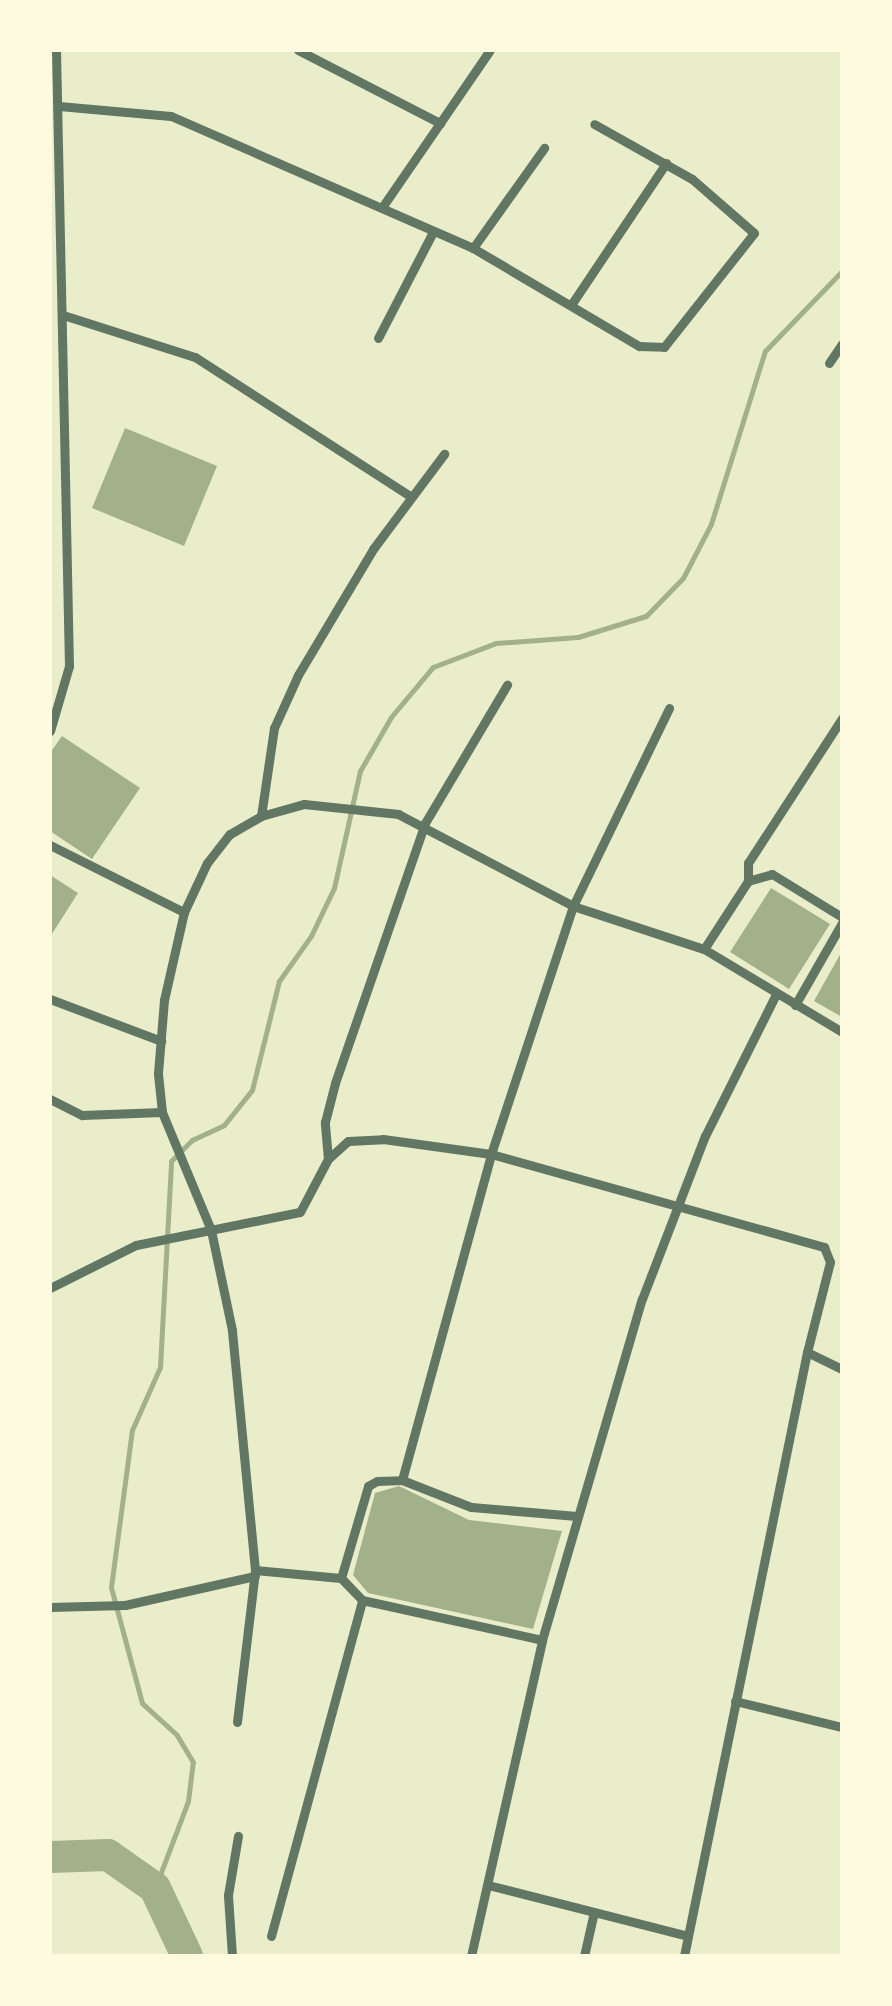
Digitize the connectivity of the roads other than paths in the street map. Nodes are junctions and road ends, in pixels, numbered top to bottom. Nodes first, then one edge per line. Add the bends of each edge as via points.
1 (56, 50) edge
2 (298, 50) edge
3 (490, 50) edge
4 (58, 106) junction
5 (440, 124) junction
6 (594, 124) dead end
7 (544, 148) dead end
8 (666, 163) junction
9 (383, 206) junction
10 (433, 232) junction
11 (474, 248) junction
12 (62, 281) junction
13 (50, 282) edge
14 (571, 305) junction
15 (62, 315) junction
16 (378, 338) dead end
17 (842, 344) edge
18 (828, 363) dead end
19 (444, 454) dead end
20 (412, 497) junction
21 (508, 684) dead end
22 (669, 708) dead end
23 (842, 718) edge
24 (50, 731) edge
25 (260, 816) junction
26 (425, 824) junction
27 (50, 844) edge
28 (748, 880) junction
29 (573, 906) junction
30 (184, 912) junction
31 (842, 920) edge
32 (704, 949) junction
33 (776, 994) junction
34 (50, 999) edge
35 (795, 1005) junction
36 (842, 1032) edge
37 (161, 1041) junction
38 (50, 1099) edge
39 (162, 1112) junction
40 (491, 1154) junction
41 (328, 1159) junction
42 (676, 1204) junction
43 (211, 1230) junction
44 (50, 1288) edge
45 (808, 1352) junction
46 (842, 1369) edge
47 (402, 1480) junction
48 (577, 1516) junction
49 (255, 1573) junction
50 (341, 1578) junction
51 (362, 1600) junction
52 (50, 1607) edge
53 (542, 1640) junction
54 (735, 1702) junction
55 (237, 1722) dead end
56 (842, 1727) edge
57 (238, 1836) dead end
58 (488, 1884) junction
59 (594, 1912) junction
60 (271, 1936) dead end
61 (688, 1936) junction
62 (232, 1956) edge
63 (471, 1956) edge
64 (584, 1956) edge
65 (684, 1956) edge

1 - 4 street
2 - 5 street
3 - 5 street
4 - 9 street via 171,116
4 - 12 street
5 - 9 street
6 - 8 street
7 - 11 street
8 - 14 street
8 - 14 street via 744,219 753,239 664,347 639,346
9 - 10 street
10 - 11 street
10 - 16 street
11 - 14 street
12 - 13 street
12 - 15 street
15 - 20 street via 195,357
15 - 24 street via 69,666
17 - 18 street
19 - 20 street
20 - 25 street via 298,674 274,728
21 - 26 street
22 - 29 street
23 - 28 street via 748,863
25 - 26 street via 304,804 358,805
25 - 30 street via 230,834 207,863
26 - 29 street
26 - 41 street via 335,1083 325,1122
27 - 30 street
28 - 31 street via 772,874
28 - 32 street
29 - 32 street
29 - 40 street
30 - 37 street
31 - 35 street
32 - 33 street
33 - 35 street
33 - 42 street
34 - 37 street
35 - 36 street
37 - 39 street
38 - 39 street via 82,1114
39 - 43 street
40 - 41 street via 383,1139 348,1142
40 - 42 street
40 - 47 street
41 - 43 street via 300,1212
42 - 45 street via 824,1247 830,1262
42 - 48 street
43 - 44 street via 136,1245
43 - 49 street via 232,1330
45 - 46 street
45 - 54 street
47 - 48 street via 471,1507
47 - 50 street via 368,1486
48 - 53 street
49 - 50 street
49 - 52 street via 103,1608
49 - 55 street
50 - 51 street
51 - 53 street
51 - 60 street
53 - 58 street
54 - 56 street
54 - 61 street
57 - 62 street via 228,1895
58 - 59 street
58 - 63 street
59 - 61 street
59 - 64 street
61 - 65 street

